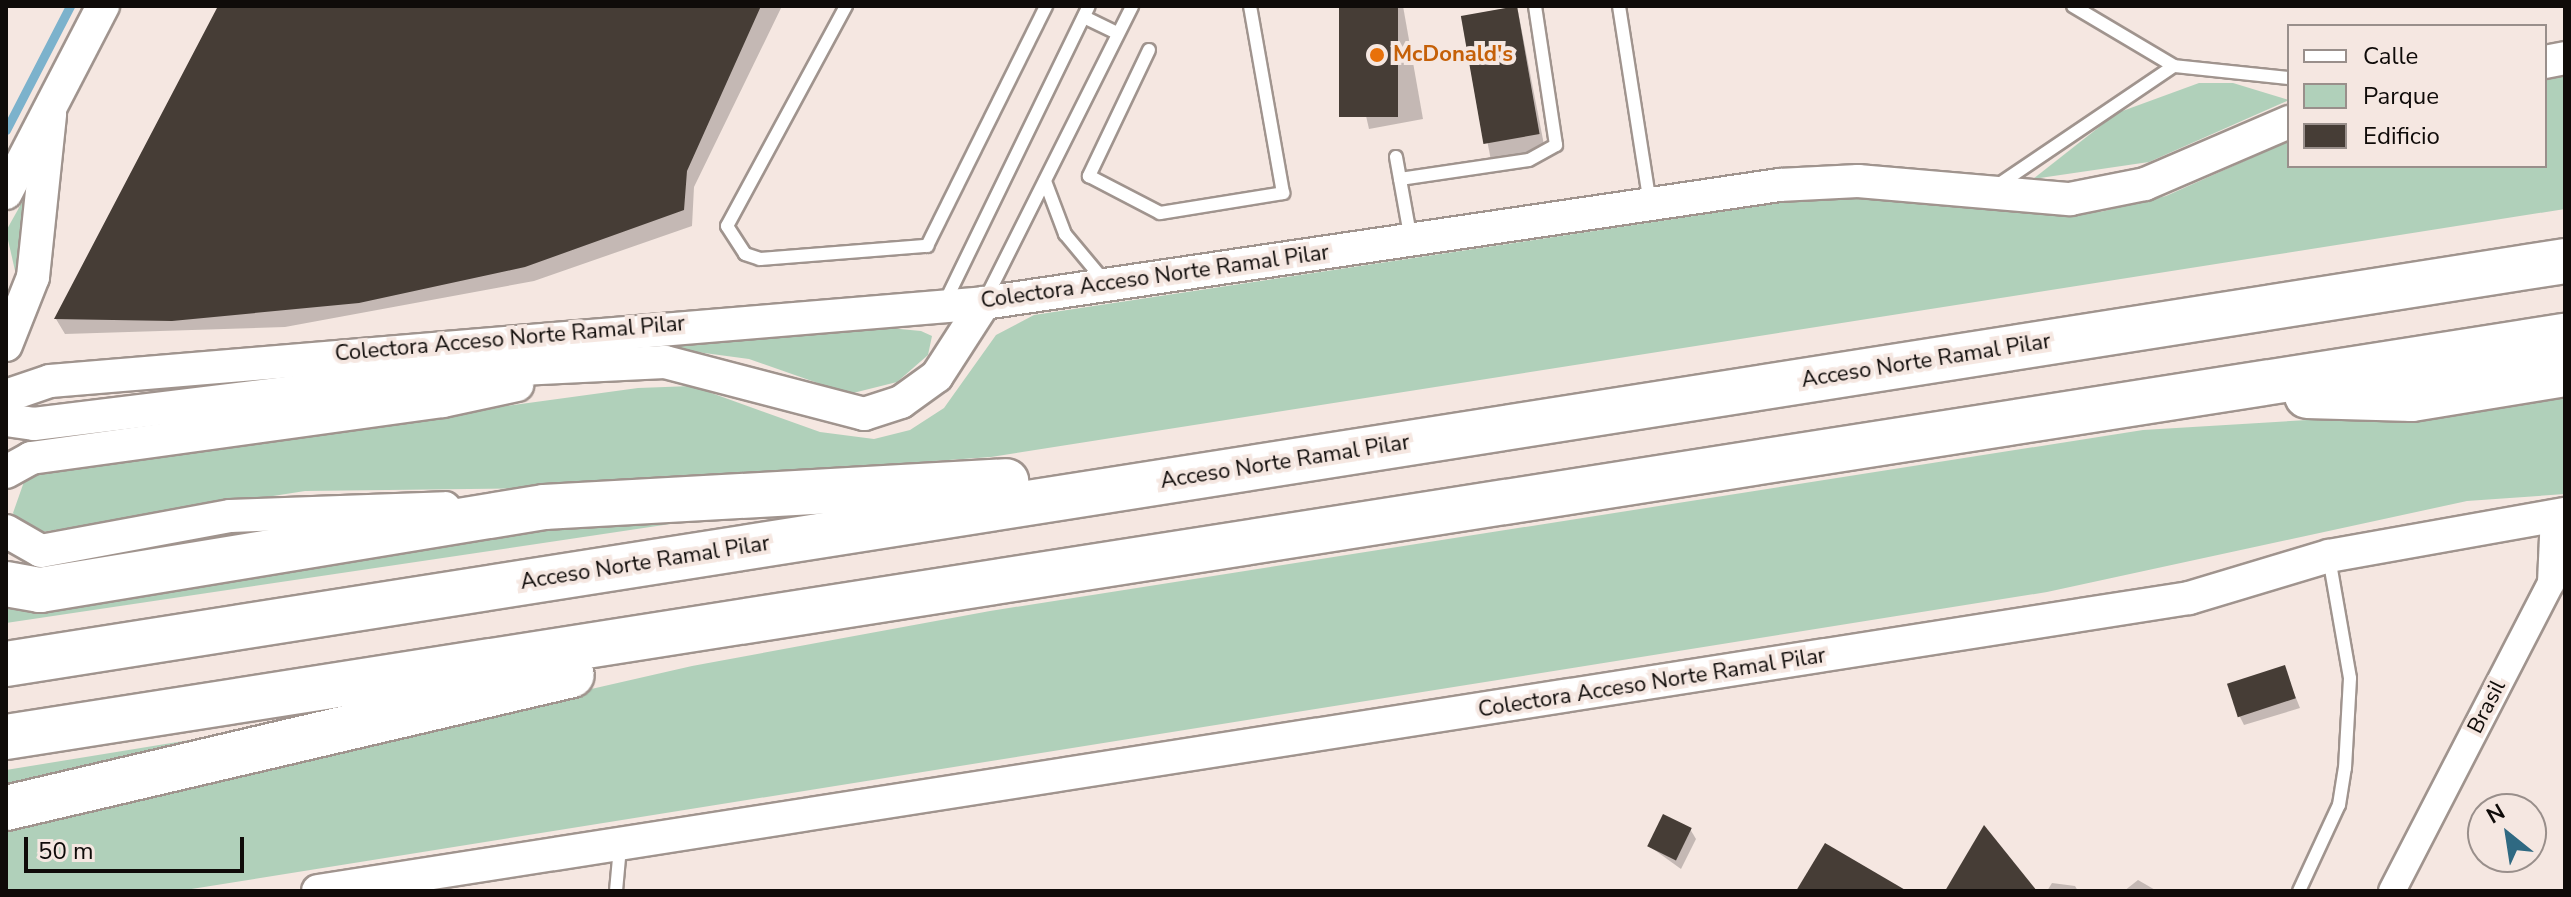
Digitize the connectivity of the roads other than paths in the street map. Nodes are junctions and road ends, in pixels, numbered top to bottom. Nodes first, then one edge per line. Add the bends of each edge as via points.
1 (103, 6) edge
2 (846, 6) edge
3 (1046, 6) edge
4 (1132, 6) edge
5 (1250, 6) edge
6 (1535, 6) edge
7 (1619, 6) edge
8 (2073, 6) edge
9 (1086, 11) edge
10 (1117, 33) junction
11 (1149, 50) dead end
12 (2174, 66) junction
13 (2287, 78) edge
14 (50, 114) junction
15 (2287, 123) edge
16 (1396, 157) dead end
17 (1400, 179) junction
18 (1045, 181) junction
19 (6, 193) edge
20 (1986, 193) junction
21 (1650, 204) junction
22 (1411, 240) junction
23 (2565, 261) edge
24 (6, 284) edge
25 (1107, 285) junction
26 (984, 303) junction
27 (942, 306) junction
28 (12, 336) edge
29 (2565, 336) edge
30 (601, 365) junction
31 (2565, 374) edge
32 (2205, 392) junction
33 (6, 396) edge
34 (6, 420) edge
35 (1252, 467) junction
36 (6, 472) edge
37 (544, 507) junction
38 (2560, 515) edge
39 (6, 531) edge
40 (2329, 556) junction
41 (6, 584) edge
42 (802, 612) junction
43 (6, 664) edge
44 (6, 737) edge
45 (6, 808) edge
46 (621, 844) junction
47 (318, 891) edge
48 (616, 891) edge
49 (2299, 891) edge
50 (2392, 891) edge

1 - 14 street
2 - 3 lane via 727,226 732,242 760,259 927,246
4 - 10 lane
5 - 11 lane via 1283,193 1160,213 1089,176
6 - 17 lane via 1556,145 1529,160
7 - 21 lane
8 - 12 lane
9 - 10 lane
9 - 27 lane
10 - 18 lane
12 - 13 lane
12 - 20 lane
14 - 19 street
14 - 28 street via 33,277
15 - 20 street, Colectora Acceso Norte Ramal Pilar via 2198,165 2109,193
16 - 17 lane
17 - 22 lane
18 - 25 lane via 1065,234
18 - 26 lane
20 - 21 street, Colectora Acceso Norte Ramal Pilar via 1834,182
21 - 22 street, Colectora Acceso Norte Ramal Pilar
22 - 25 street, Colectora Acceso Norte Ramal Pilar
23 - 35 highway, Acceso Norte Ramal Pilar
24 - 28 street
25 - 26 street, Colectora Acceso Norte Ramal Pilar
26 - 27 street, Colectora Acceso Norte Ramal Pilar
26 - 30 street via 937,376 901,402 864,414 717,370 665,362
27 - 33 street, Colectora Acceso Norte Ramal Pilar via 81,378
29 - 32 highway
30 - 34 street via 459,372 34,424
30 - 36 street via 443,401 31,458
31 - 32 highway via 2412,399
32 - 42 highway
35 - 37 highway
35 - 43 highway, Acceso Norte Ramal Pilar
37 - 39 street via 294,510 41,551
37 - 41 highway via 40,590
38 - 40 street, Colectora Acceso Norte Ramal Pilar
38 - 50 street, Brasil via 2551,583
40 - 46 street, Colectora Acceso Norte Ramal Pilar via 2189,598
40 - 49 lane via 2350,678 2345,768 2339,805
42 - 44 highway
42 - 45 highway via 582,673
46 - 47 street, Colectora Acceso Norte Ramal Pilar
46 - 48 lane

